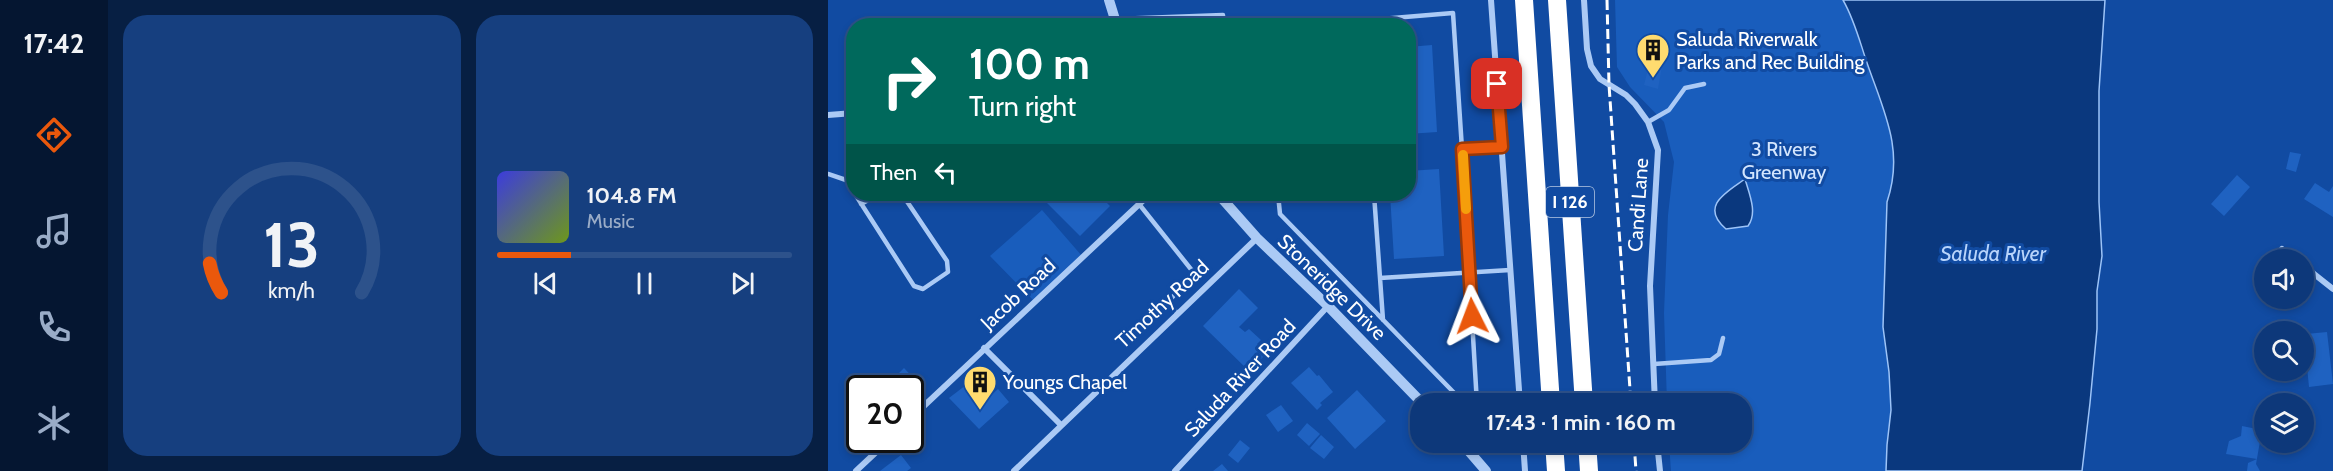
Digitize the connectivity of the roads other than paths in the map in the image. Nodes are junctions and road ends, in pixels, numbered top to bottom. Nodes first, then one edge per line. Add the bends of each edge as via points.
1 (1109, 0) edge
2 (1491, 0) edge
3 (1524, 0) edge
4 (1557, 0) edge
5 (1584, 0) edge
6 (1115, 18) edge
7 (1159, 18) edge
8 (1222, 18) edge
9 (1408, 18) edge
10 (1704, 84) dead end
11 (846, 114) edge
12 (828, 115) edge
13 (1648, 122) junction
14 (1502, 147) junction
15 (1462, 149) junction
16 (828, 174) edge
17 (846, 180) edge
18 (859, 201) edge
19 (866, 201) edge
20 (907, 201) edge
21 (1142, 201) edge
22 (1224, 201) edge
23 (1279, 201) edge
24 (1374, 201) edge
25 (861, 204) junction
26 (1139, 204) junction
27 (1257, 238) junction
28 (1510, 270) junction
29 (1470, 273) junction
30 (2314, 274) edge
31 (1380, 278) junction
32 (2333, 289) edge
33 (1328, 306) junction
34 (1177, 313) junction
35 (1383, 320) junction
36 (1722, 338) dead end
37 (984, 348) junction
38 (1654, 364) junction
39 (1412, 393) edge
40 (1454, 393) edge
41 (1476, 393) edge
42 (1519, 393) edge
43 (1550, 393) edge
44 (1583, 393) edge
45 (1655, 393) edge
46 (924, 406) edge
47 (1060, 425) junction
48 (875, 453) edge
49 (1470, 453) edge
50 (1524, 453) edge
51 (1555, 453) edge
52 (1588, 453) edge
53 (1658, 453) edge
54 (856, 471) edge
55 (1014, 471) edge
56 (1175, 471) edge
57 (1486, 471) edge
58 (1525, 471) edge
59 (1556, 471) edge
60 (1589, 471) edge
61 (1660, 471) edge

1 - 6 street
2 - 14 street
3 - 43 highway, I 126
4 - 44 highway, I 126
5 - 13 street, Candi Lane via 1591,66 1600,79 1630,98
7 - 8 lane
9 - 15 lane via 1453,13
10 - 13 lane via 1685,88 1670,110
11 - 12 street
13 - 38 street, Candi Lane via 1659,160 1651,263
14 - 15 lane
14 - 28 street
15 - 29 lane
16 - 17 lane
18 - 25 lane
19 - 25 lane
20 - 25 lane via 949,268 923,289 914,286
21 - 26 street, Jacob Road
22 - 27 street, Stoneridge Drive
23 - 35 lane via 1280,214
24 - 31 lane
26 - 34 lane via 1194,273 1168,302
26 - 37 street, Jacob Road
27 - 33 street, Stoneridge Drive
27 - 34 street, Timothy Road
28 - 29 lane
28 - 42 street
29 - 31 lane
29 - 41 lane
30 - 32 street
31 - 35 lane
33 - 39 street, Stoneridge Drive
33 - 56 street, Saluda River Road
34 - 47 street, Timothy Road
35 - 40 lane
36 - 38 lane via 1719,354 1710,360
37 - 46 street, Jacob Road
37 - 47 street
38 - 45 street, Candi Lane
47 - 55 street, Timothy Road
48 - 54 street
49 - 57 street
50 - 58 street
51 - 59 highway
52 - 60 highway
53 - 61 street

